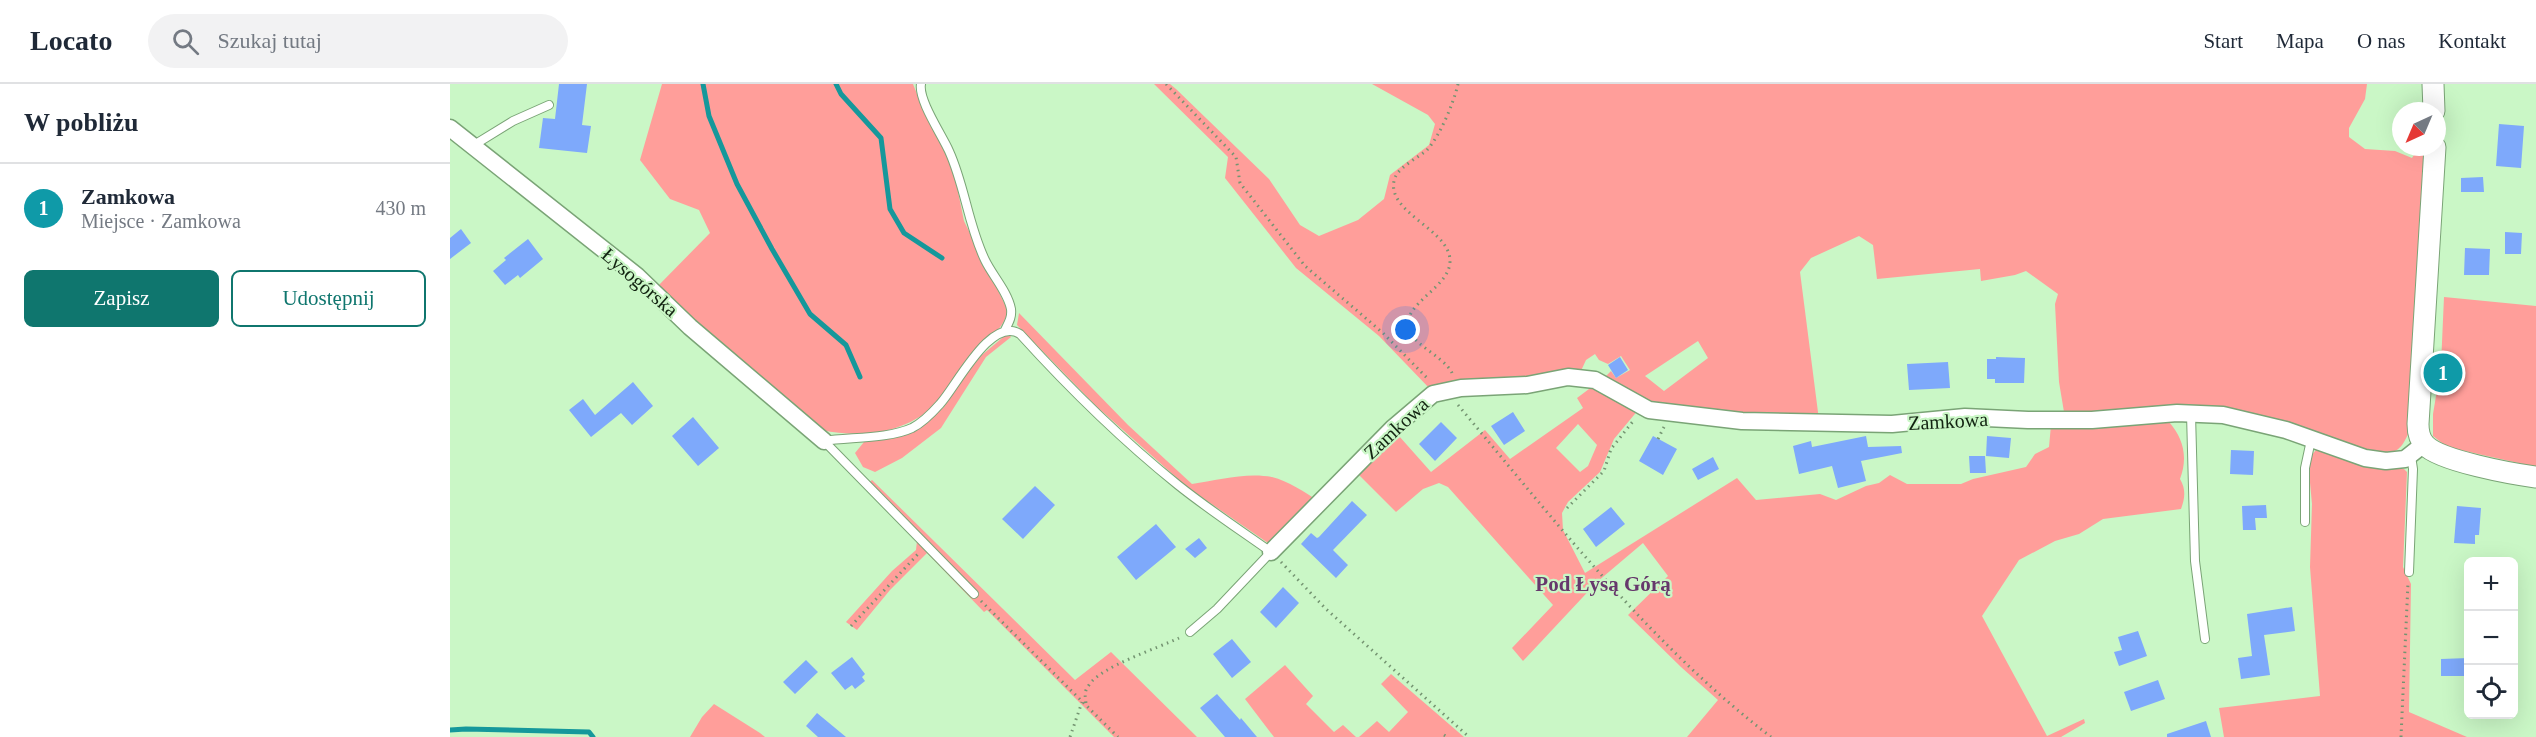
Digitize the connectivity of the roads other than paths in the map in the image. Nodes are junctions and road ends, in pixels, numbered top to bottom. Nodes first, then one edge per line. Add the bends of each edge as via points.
1 (921, 84) edge
2 (2433, 84) edge
3 (2434, 102) edge
4 (549, 105) dead end
5 (450, 128) edge
6 (474, 146) junction
7 (2434, 156) edge
8 (1005, 330) junction
9 (2191, 414) junction
10 (2311, 440) junction
11 (824, 441) junction
12 (2417, 450) junction
13 (2536, 477) edge
14 (2305, 522) dead end
15 (1271, 552) junction
16 (2409, 572) road end
17 (974, 594) road end
18 (1190, 632) road end
19 (2205, 639) dead end

1 - 8 lane via 928,110 950,153 971,226 1011,306
2 - 3 street
4 - 6 lane via 513,121
5 - 6 street, Łysogórska
6 - 11 street, Łysogórska via 637,276 690,327
7 - 12 street
8 - 11 lane via 977,354 942,403 910,429
8 - 15 lane via 1013,329 1020,334 1060,378 1179,486
9 - 10 street, Zamkowa via 2223,415
9 - 15 street, Zamkowa via 2082,420 1965,417 1892,424 1742,422 1646,408 1595,380 1568,377 1527,385 1448,391 1433,394 1393,428
9 - 19 lane via 2195,561
10 - 12 street, Zamkowa via 2365,458 2396,460
10 - 14 lane via 2305,468
11 - 17 lane
12 - 13 street
12 - 16 lane
15 - 18 lane

